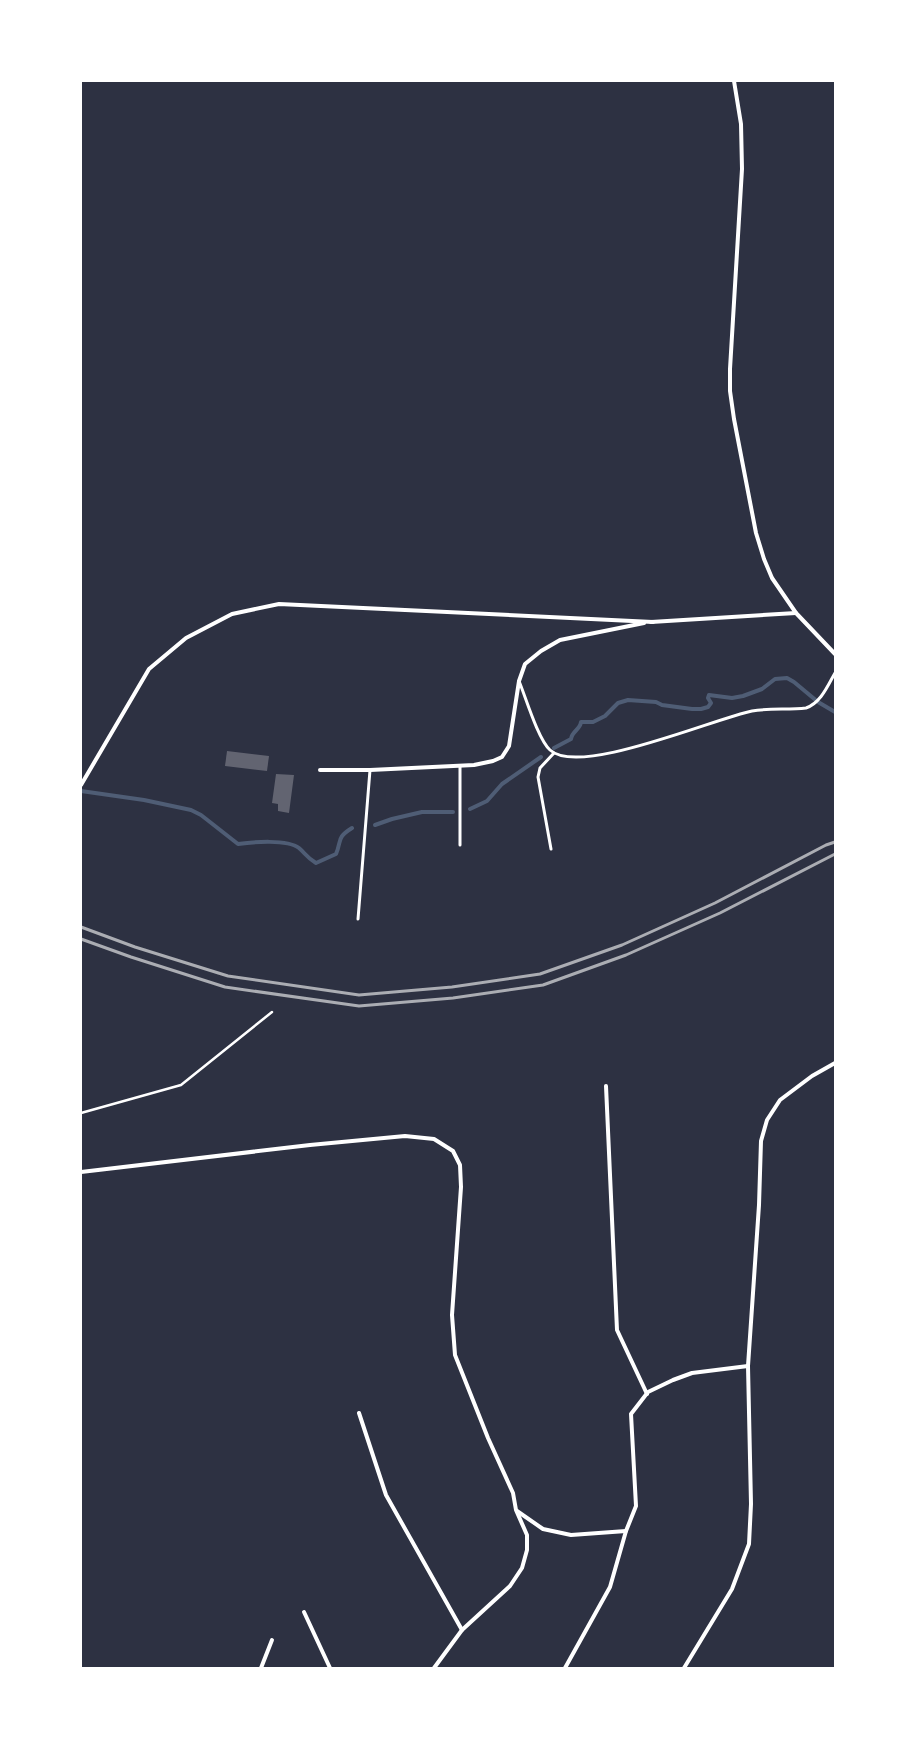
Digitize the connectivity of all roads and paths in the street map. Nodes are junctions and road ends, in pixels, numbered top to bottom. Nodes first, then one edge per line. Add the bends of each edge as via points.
1 (734, 81) edge
2 (796, 613) junction
3 (653, 622) junction
4 (835, 654) edge
5 (835, 673) edge
6 (519, 681) junction
7 (554, 753) junction
8 (460, 766) junction
9 (320, 770) dead end
10 (370, 770) junction
11 (81, 785) edge
12 (460, 845) dead end
13 (551, 849) dead end
14 (358, 919) dead end
15 (272, 1012) dead end
16 (835, 1063) edge
17 (606, 1086) dead end
18 (81, 1113) edge
19 (81, 1172) edge
20 (748, 1366) junction
21 (647, 1394) junction
22 (359, 1413) dead end
23 (516, 1510) junction
24 (626, 1531) junction
25 (304, 1612) dead end
26 (462, 1630) junction
27 (272, 1640) dead end
28 (261, 1668) edge
29 (330, 1668) edge
30 (434, 1668) edge
31 (565, 1668) edge
32 (684, 1668) edge

1 - 2 street via 741,124 742,169 730,391 756,533 772,578
2 - 3 street
2 - 4 street
3 - 6 street via 560,640 525,664
3 - 11 street via 280,604 232,614 186,638 149,669
5 - 7 lane via 824,693 812,706 751,712 605,754 562,757
6 - 7 lane via 543,742
6 - 8 street via 509,746 502,757 494,761
7 - 13 lane via 540,768 538,777
8 - 10 street
8 - 12 lane
9 - 10 street
10 - 14 lane
15 - 18 path via 181,1085
16 - 20 street via 812,1076 780,1100 767,1120 761,1141
17 - 21 street via 617,1330
19 - 23 street via 405,1136 434,1139 453,1151 460,1166 461,1187 452,1315 455,1355 513,1493
20 - 21 street via 692,1372
20 - 32 street via 751,1504 749,1544 732,1589
21 - 24 street via 631,1414 636,1506
22 - 26 street via 386,1495
23 - 24 street via 543,1529 571,1534
23 - 26 street via 528,1535 522,1568 510,1586
24 - 31 street via 610,1587
25 - 29 street
26 - 30 street
27 - 28 street

